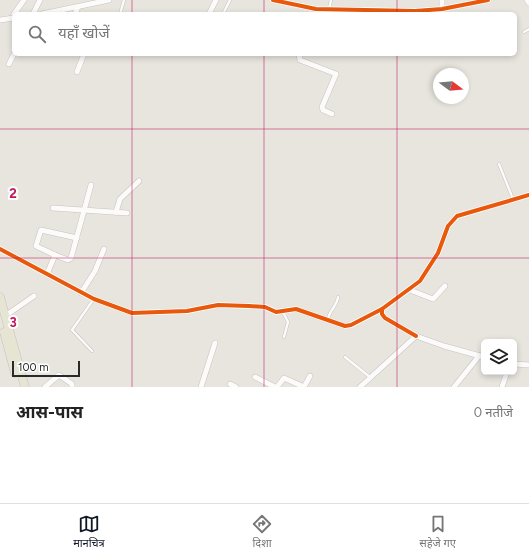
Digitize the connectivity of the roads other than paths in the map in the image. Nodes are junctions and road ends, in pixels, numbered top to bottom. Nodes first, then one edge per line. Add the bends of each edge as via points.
1 (24, 0) edge
2 (40, 0) edge
3 (109, 0) edge
4 (124, 0) edge
5 (216, 0) edge
6 (230, 0) edge
7 (276, 0) edge
8 (332, 0) edge
9 (442, 0) edge
10 (487, 0) edge
11 (527, 0) edge
12 (98, 1) edge
13 (529, 3) edge
14 (78, 7) junction
15 (329, 9) junction
16 (442, 9) junction
17 (315, 11) edge
18 (16, 12) edge
19 (34, 12) edge
20 (52, 12) edge
21 (76, 12) edge
22 (121, 12) edge
23 (210, 12) edge
24 (224, 12) edge
25 (353, 12) edge
26 (422, 12) edge
27 (12, 16) edge
28 (0, 20) edge
29 (529, 30) edge
30 (524, 32) dead end
31 (13, 56) edge
32 (83, 56) edge
33 (299, 56) edge
34 (9, 64) dead end
35 (76, 72) dead end
36 (332, 114) dead end
37 (499, 164) dead end
38 (139, 181) dead end
39 (91, 184) dead end
40 (529, 195) edge
41 (513, 199) junction
42 (53, 208) dead end
43 (85, 209) junction
44 (116, 212) junction
45 (127, 213) dead end
46 (77, 238) junction
47 (0, 249) edge
48 (104, 249) dead end
49 (55, 255) junction
50 (47, 274) junction
51 (445, 286) dead end
52 (410, 290) junction
53 (81, 293) junction
54 (0, 296) edge
55 (34, 296) dead end
56 (338, 297) dead end
57 (94, 299) junction
58 (382, 309) junction
59 (282, 312) junction
60 (3, 316) edge
61 (328, 320) junction
62 (416, 336) junction
63 (284, 337) dead end
64 (215, 343) dead end
65 (92, 351) dead end
66 (345, 357) dead end
67 (481, 357) edge
68 (481, 358) edge
69 (517, 364) edge
70 (529, 365) edge
71 (506, 375) edge
72 (310, 376) dead end
73 (255, 377) dead end
74 (371, 378) junction
75 (230, 384) dead end
76 (19, 387) edge
77 (25, 387) edge
78 (45, 387) edge
79 (72, 387) edge
80 (201, 387) edge
81 (236, 387) edge
82 (276, 387) edge
83 (304, 387) edge
84 (360, 387) edge
85 (454, 387) edge
86 (502, 387) edge

1 - 18 street
2 - 19 street
3 - 12 street
4 - 22 lane
5 - 23 street
6 - 24 lane
7 - 17 street
8 - 15 lane
9 - 16 street
10 - 16 street
11 - 13 street
12 - 14 street
14 - 20 street
14 - 21 street
15 - 17 street
15 - 25 street
16 - 26 street
27 - 28 street
29 - 30 lane
31 - 34 street
32 - 35 street
33 - 36 street via 300,60 336,74 322,107
37 - 41 lane
38 - 44 street via 120,199
39 - 43 street
40 - 41 street
41 - 52 street via 454,218 445,231 438,253 420,281
42 - 43 street
43 - 44 street
43 - 46 street
44 - 45 street
46 - 49 street via 69,260
46 - 49 street via 41,230 36,246
47 - 50 street
48 - 53 street via 95,271
49 - 50 street
50 - 53 street
51 - 52 street via 433,299
52 - 58 street
53 - 57 street
54 - 60 main road
55 - 60 street
56 - 61 lane
57 - 59 street via 136,314 218,306 254,306
57 - 65 lane via 72,330
58 - 61 street via 347,326
58 - 62 street via 385,318
59 - 61 street via 296,309
59 - 63 lane via 288,322
60 - 76 main road
60 - 77 main road
62 - 67 street
62 - 74 street
64 - 80 street
66 - 74 lane
68 - 85 street
69 - 70 street
71 - 86 street
72 - 83 street
73 - 82 street
74 - 84 street
75 - 81 street
78 - 79 street via 59,375 72,384
82 - 83 street via 284,378

